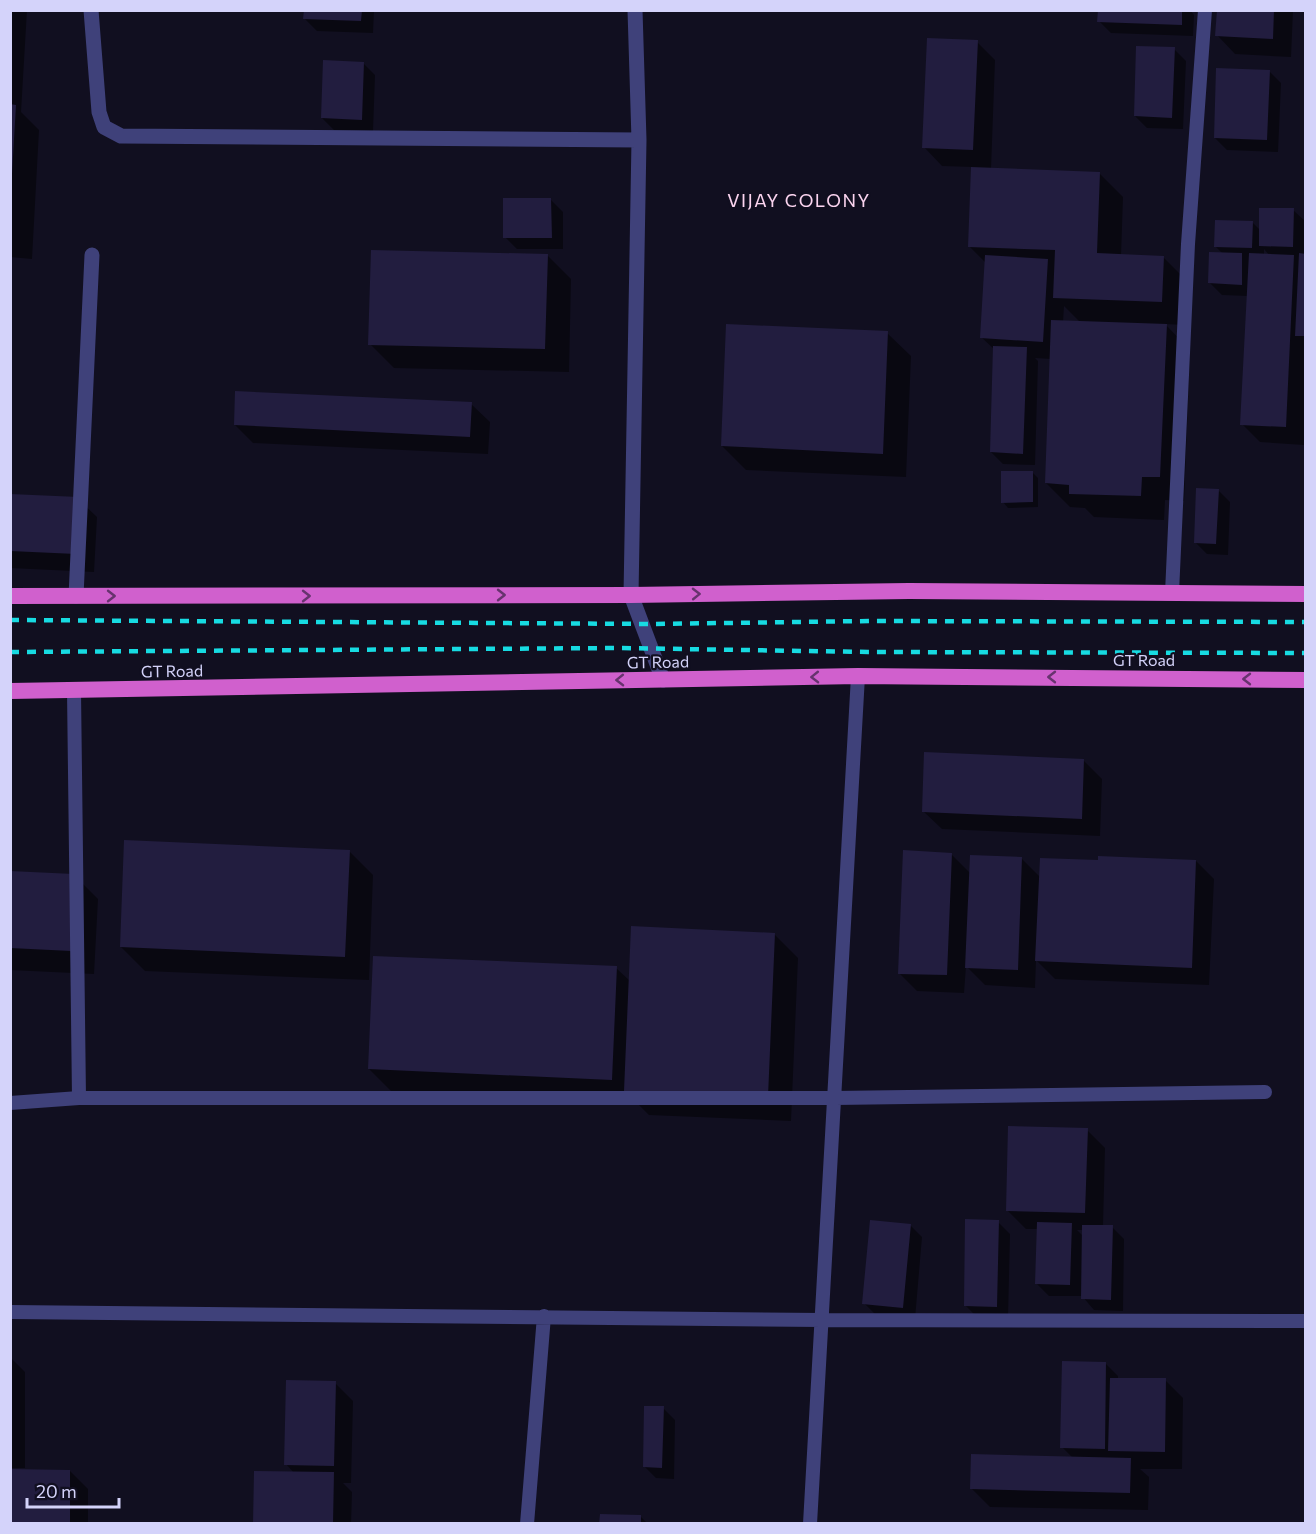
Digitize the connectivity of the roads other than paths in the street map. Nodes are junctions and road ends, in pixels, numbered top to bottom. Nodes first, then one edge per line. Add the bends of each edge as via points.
1 (91, 10) edge
2 (635, 10) edge
3 (1205, 10) edge
4 (639, 140) junction
5 (92, 255) dead end
6 (1172, 593) junction
7 (1305, 594) edge
8 (631, 595) junction
9 (76, 596) junction
10 (10, 597) edge
11 (858, 676) junction
12 (663, 680) junction
13 (1305, 680) edge
14 (10, 691) edge
15 (74, 691) junction
16 (1265, 1092) dead end
17 (79, 1098) junction
18 (835, 1098) junction
19 (10, 1103) edge
20 (10, 1312) edge
21 (544, 1316) junction
22 (822, 1320) junction
23 (1305, 1321) edge
24 (527, 1524) edge
25 (810, 1524) edge

1 - 4 street via 99,112 104,127 121,136
2 - 4 street
3 - 6 lane via 1188,244
4 - 8 street
5 - 9 street
6 - 7 highway
8 -> 6 highway
9 -> 8 highway
8 - 12 street
9 - 10 highway
11 -> 12 highway, GT Road
13 -> 11 highway, GT Road
11 - 18 lane
12 -> 15 highway, GT Road
14 - 15 highway, GT Road
15 - 17 lane
16 - 18 lane
17 - 18 lane
17 - 19 lane
18 - 22 lane
20 - 21 lane
21 - 22 lane
21 - 24 lane
22 - 23 lane
22 - 25 lane

